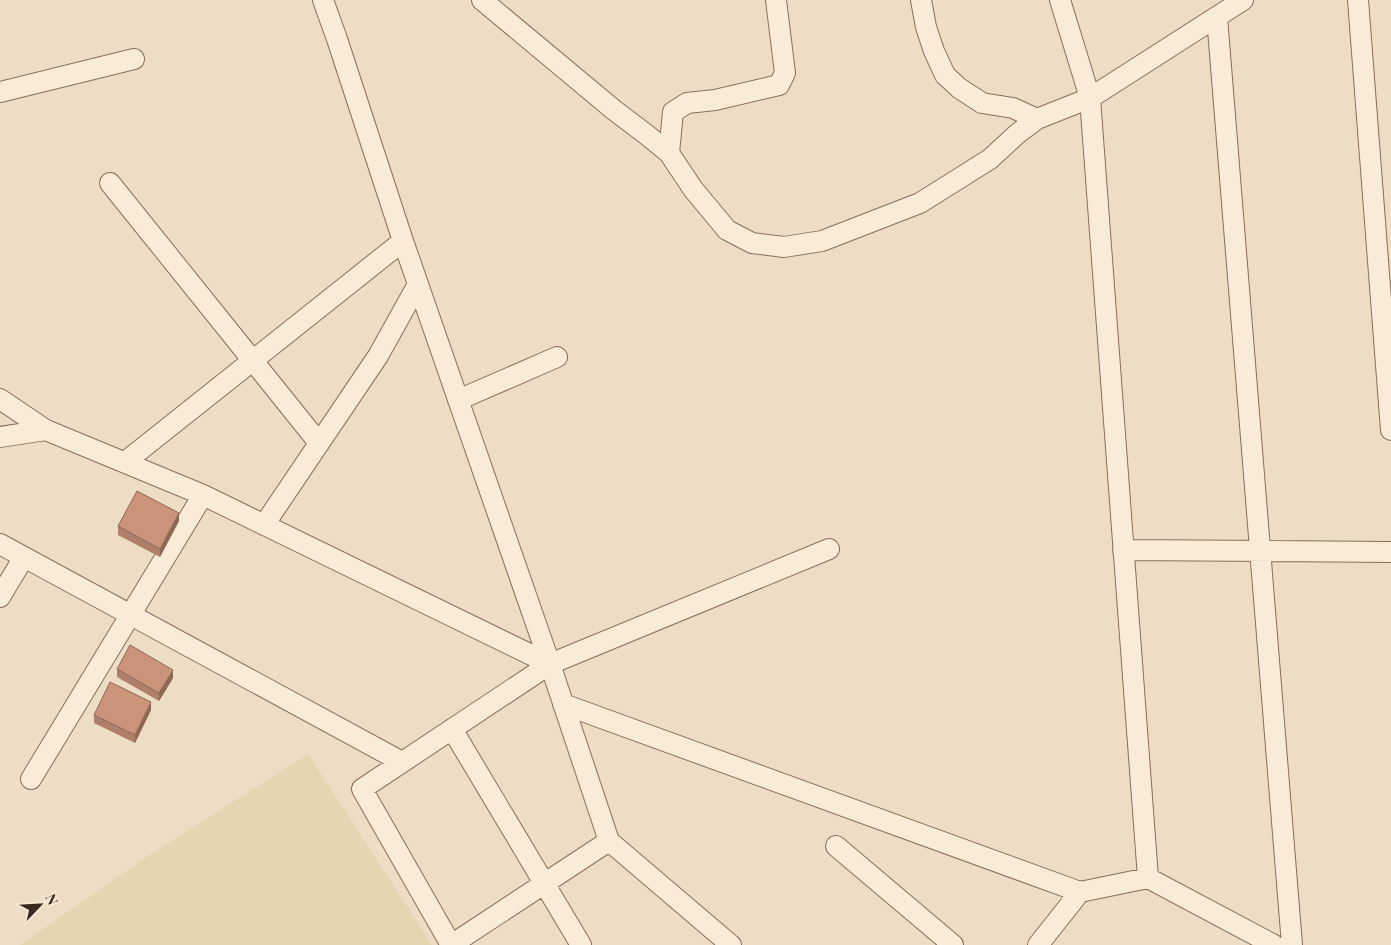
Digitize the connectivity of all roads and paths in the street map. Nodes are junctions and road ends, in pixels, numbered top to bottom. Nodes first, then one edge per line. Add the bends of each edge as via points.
1 (323, 0) edge
2 (482, 0) edge
3 (776, 0) edge
4 (921, 0) edge
5 (1060, 0) edge
6 (1244, 0) edge
7 (1358, 0) edge
8 (1217, 17) junction
9 (134, 58) dead end
10 (0, 92) edge
11 (1090, 98) junction
12 (1037, 119) junction
13 (669, 153) junction
14 (110, 183) dead end
15 (403, 241) junction
16 (418, 284) junction
17 (557, 357) dead end
18 (253, 360) junction
19 (0, 399) edge
20 (458, 400) junction
21 (46, 430) junction
22 (1391, 430) edge
23 (0, 437) edge
24 (319, 443) junction
25 (124, 462) junction
26 (203, 495) junction
27 (264, 524) junction
28 (0, 544) edge
29 (829, 549) dead end
30 (1123, 550) junction
31 (1260, 550) junction
32 (1391, 552) edge
33 (24, 557) junction
34 (0, 597) edge
35 (130, 614) junction
36 (550, 664) junction
37 (563, 704) junction
38 (452, 729) junction
39 (402, 762) junction
40 (31, 779) dead end
41 (609, 841) junction
42 (836, 846) dead end
43 (1148, 878) junction
44 (545, 883) junction
45 (1080, 892) junction
46 (451, 945) edge
47 (582, 945) edge
48 (731, 945) edge
49 (953, 945) edge
50 (1038, 945) edge
51 (1274, 945) edge
52 (1292, 945) edge

1 - 15 street
2 - 13 street
3 - 13 street via 785,73 779,85 687,103 673,112
4 - 12 street via 926,27 944,75 982,103 1014,108
5 - 11 street
6 - 8 street
7 - 22 street
8 - 11 street
8 - 31 street
9 - 10 street
11 - 12 street
11 - 30 street
12 - 13 street via 990,159 920,203 822,241 784,247 752,243 727,230
14 - 18 street
15 - 16 street
15 - 18 street
16 - 20 street
16 - 24 street via 378,356
17 - 20 street
18 - 24 street
18 - 25 street
19 - 21 street
20 - 36 street
21 - 23 street
21 - 25 street
24 - 27 street
25 - 26 street
26 - 27 street
26 - 35 street
27 - 36 street
28 - 33 street
29 - 36 street
30 - 31 street
30 - 43 street
31 - 32 street
31 - 52 street
33 - 34 street
33 - 35 street
35 - 39 street
35 - 40 street
36 - 37 street
36 - 38 street
37 - 41 street
37 - 45 street
38 - 39 street
38 - 44 street
39 - 46 street via 362,789
41 - 44 street
41 - 48 street
42 - 49 street
43 - 45 street
43 - 51 street
44 - 46 street
44 - 47 street
45 - 50 street

